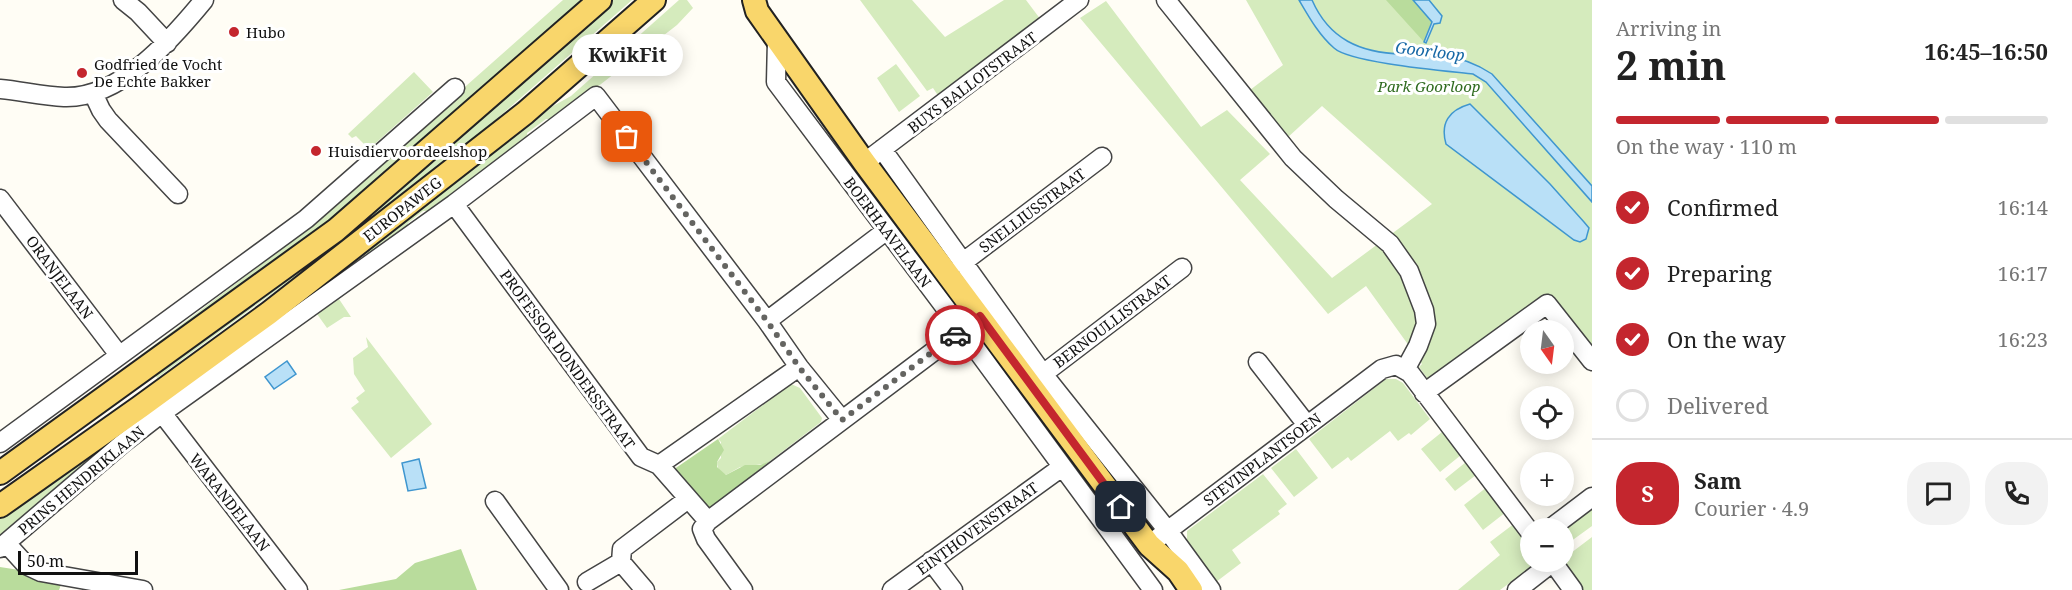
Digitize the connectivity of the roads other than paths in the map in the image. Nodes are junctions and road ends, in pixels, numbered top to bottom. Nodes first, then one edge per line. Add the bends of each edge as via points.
1 (123, 0) edge
2 (204, 0) edge
3 (600, 0) edge
4 (654, 0) edge
5 (735, 0) edge
6 (1079, 0) edge
7 (1166, 0) edge
8 (755, 6) edge
9 (777, 40) junction
10 (167, 43) junction
11 (455, 88) dead end
12 (0, 89) edge
13 (93, 93) junction
14 (873, 156) junction
15 (1102, 157) dead end
16 (178, 194) dead end
17 (0, 199) edge
18 (454, 204) junction
19 (887, 230) junction
20 (962, 263) junction
21 (1182, 268) dead end
22 (987, 311) junction
23 (767, 321) junction
24 (962, 330) junction
25 (119, 356) junction
26 (1592, 361) edge
27 (1258, 362) dead end
28 (799, 367) junction
29 (1400, 368) junction
30 (1043, 374) junction
31 (1424, 393) junction
32 (151, 410) junction
33 (842, 420) junction
34 (1307, 425) junction
35 (0, 443) edge
36 (659, 465) junction
37 (1062, 467) junction
38 (0, 473) edge
39 (1592, 497) edge
40 (688, 499) junction
41 (495, 501) dead end
42 (0, 506) edge
43 (1564, 518) edge
44 (1520, 519) edge
45 (708, 521) junction
46 (1168, 531) junction
47 (3, 545) edge
48 (1149, 545) junction
49 (1130, 559) junction
50 (931, 561) junction
51 (621, 562) junction
52 (1540, 572) edge
53 (1560, 572) edge
54 (587, 582) dead end
55 (143, 590) edge
56 (298, 590) edge
57 (559, 590) edge
58 (645, 590) edge
59 (743, 590) edge
60 (892, 590) edge
61 (953, 590) edge
62 (1153, 590) edge
63 (1173, 590) edge
64 (1191, 590) edge
65 (1211, 590) edge
66 (1517, 590) edge
67 (1573, 590) edge

1 - 10 street
2 - 10 street
3 - 38 main road, EUROPAWEG via 336,230
4 - 32 main road, EUROPAWEG via 525,113
5 - 8 main road, BOERHAAVELAAN
6 - 14 street, BUYS BALLOTSTRAAT
7 - 29 street via 1293,158 1390,244 1409,271 1426,324 1418,346
8 - 9 main road, BOERHAAVELAAN
9 - 14 main road, BOERHAAVELAAN
9 - 19 street, BOERHAAVELAAN via 776,82
10 - 13 street via 143,65
11 - 25 street via 306,219
12 - 13 street via 66,97
13 - 16 street via 108,120
14 - 20 street, BOERHAAVELAAN
14 - 22 main road, BOERHAAVELAAN
15 - 20 street, SNELLIUSSTRAAT
17 - 25 street, ORANJELAAN
18 - 23 street, EUROPAWEG via 596,96
18 - 32 street, EUROPAWEG
18 - 36 street, PROFESSOR DONDERSSTRAAT via 641,457
19 - 23 street
19 - 24 street, BOERHAAVELAAN
20 - 22 street, BOERHAAVELAAN
21 - 30 street, BERNOULLISTRAAT
22 - 24 street
22 - 30 street, BOERHAAVELAAN
22 - 48 main road, BOERHAAVELAAN
23 - 28 street
24 - 33 street
24 - 37 street, BOERHAAVELAAN
25 - 35 street
26 - 31 street via 1546,304
27 - 34 street
28 - 33 street
28 - 36 street
29 - 31 street via 1410,373
29 - 34 street, STEVINPLANTSOEN via 1382,369
30 - 46 street, BOERHAAVELAAN
31 - 44 street
32 - 42 main road
32 - 47 street, PRINS HENDRIKLAAN via 122,444
32 - 56 street, WARANDELAAN
33 - 45 street
34 - 46 street, STEVINPLANTSOEN
36 - 40 street, PROFESSOR DONDERSSTRAAT
37 - 49 street, BOERHAAVELAAN
37 - 50 street, EINTHOVENSTRAAT
39 - 43 street
40 - 45 street, PROFESSOR DONDERSSTRAAT
40 - 51 street via 622,549
41 - 57 street
45 - 59 street via 702,529 706,539
46 - 48 street, STEVINPLANTSOEN
46 - 65 street, BOERHAAVELAAN
47 - 55 street via 41,572
48 - 49 street, STEVINPLANTSOEN
48 - 63 main road, BOERHAAVELAAN
48 - 64 main road, BOERHAAVELAAN
49 - 62 street, BOERHAAVELAAN
50 - 60 street, EINTHOVENSTRAAT
50 - 61 street
51 - 54 street
51 - 58 street
52 - 66 street
53 - 67 street

